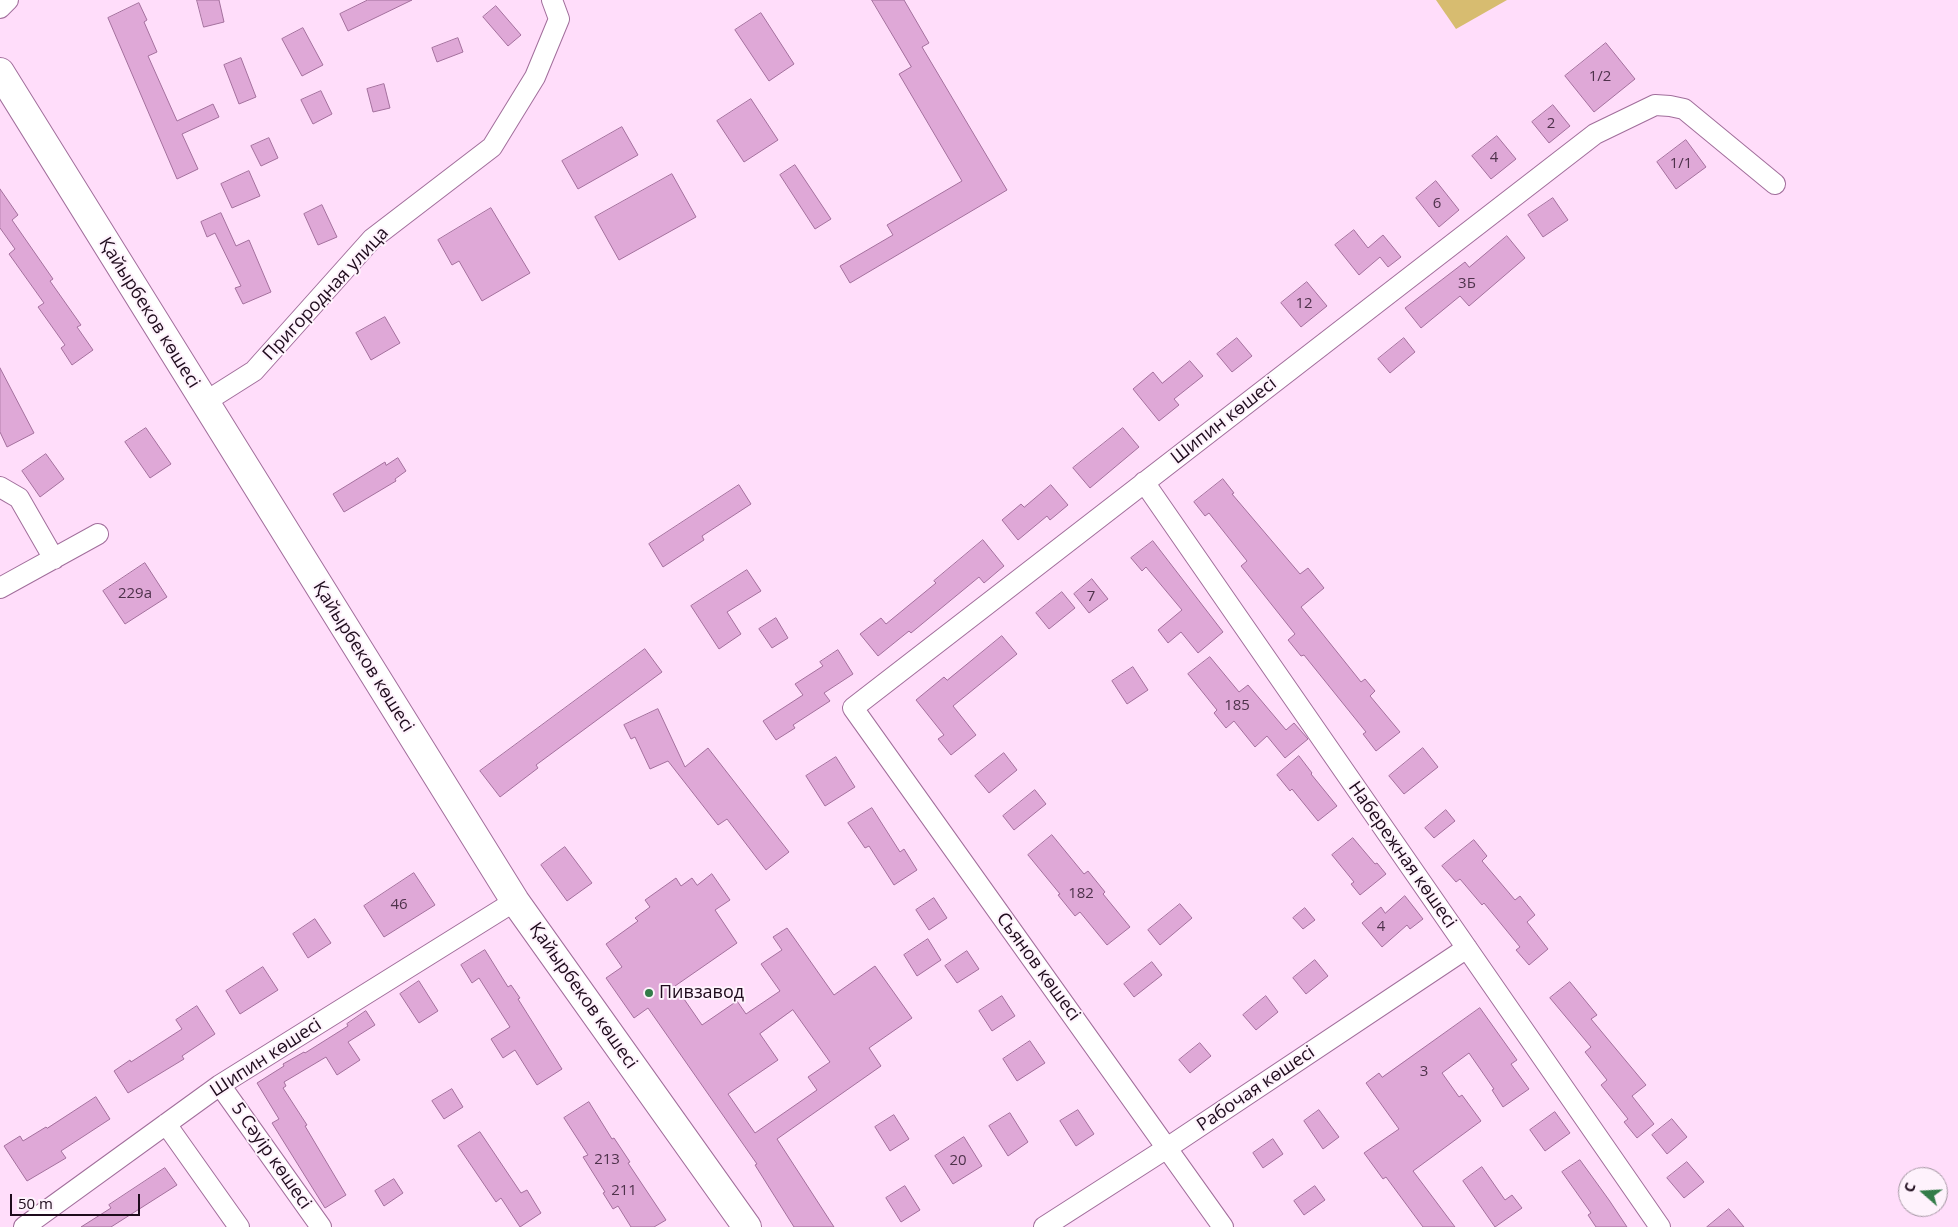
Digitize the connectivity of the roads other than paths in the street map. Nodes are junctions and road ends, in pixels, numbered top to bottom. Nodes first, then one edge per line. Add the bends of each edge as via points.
1 (8, 0) edge
2 (552, 0) edge
3 (0, 8) edge
4 (0, 72) edge
5 (1775, 184) dead end
6 (205, 402) junction
7 (1144, 482) junction
8 (0, 487) edge
9 (98, 534) dead end
10 (54, 559) junction
11 (0, 588) edge
12 (853, 708) joint
13 (515, 901) junction
14 (1467, 948) junction
15 (220, 1085) junction
16 (166, 1124) junction
17 (1167, 1148) junction
18 (24, 1227) edge
19 (239, 1227) edge
20 (321, 1227) edge
21 (747, 1227) edge
22 (1044, 1227) edge
23 (1223, 1227) edge
24 (1660, 1227) edge

1 - 3 street
2 - 6 street, Пригородная улица via 559,19 535,77 492,147 372,239 254,371
4 - 6 main road, Қайырбеков көшесі
5 - 7 street, Шипин көшесі via 1684,109 1655,105 1595,134
6 - 13 main road, Қайырбеков көшесі
7 - 12 street, Шипин көшесі
7 - 14 street, Набережная көшесі
8 - 10 street via 19,498
9 - 10 street
10 - 11 street
12 - 17 street, Сьянов көшесі
13 - 15 street, Шипин көшесі
13 - 21 main road, Қайырбеков көшесі
14 - 17 street, Рабочая көшесі
14 - 24 street, Набережная көшесі
15 - 16 street, Шипин көшесі
15 - 20 street, 5 Сәуір көшесі
16 - 18 street, Шипин көшесі
16 - 19 street
17 - 22 street, Рабочая көшесі
17 - 23 street, Сьянов көшесі

